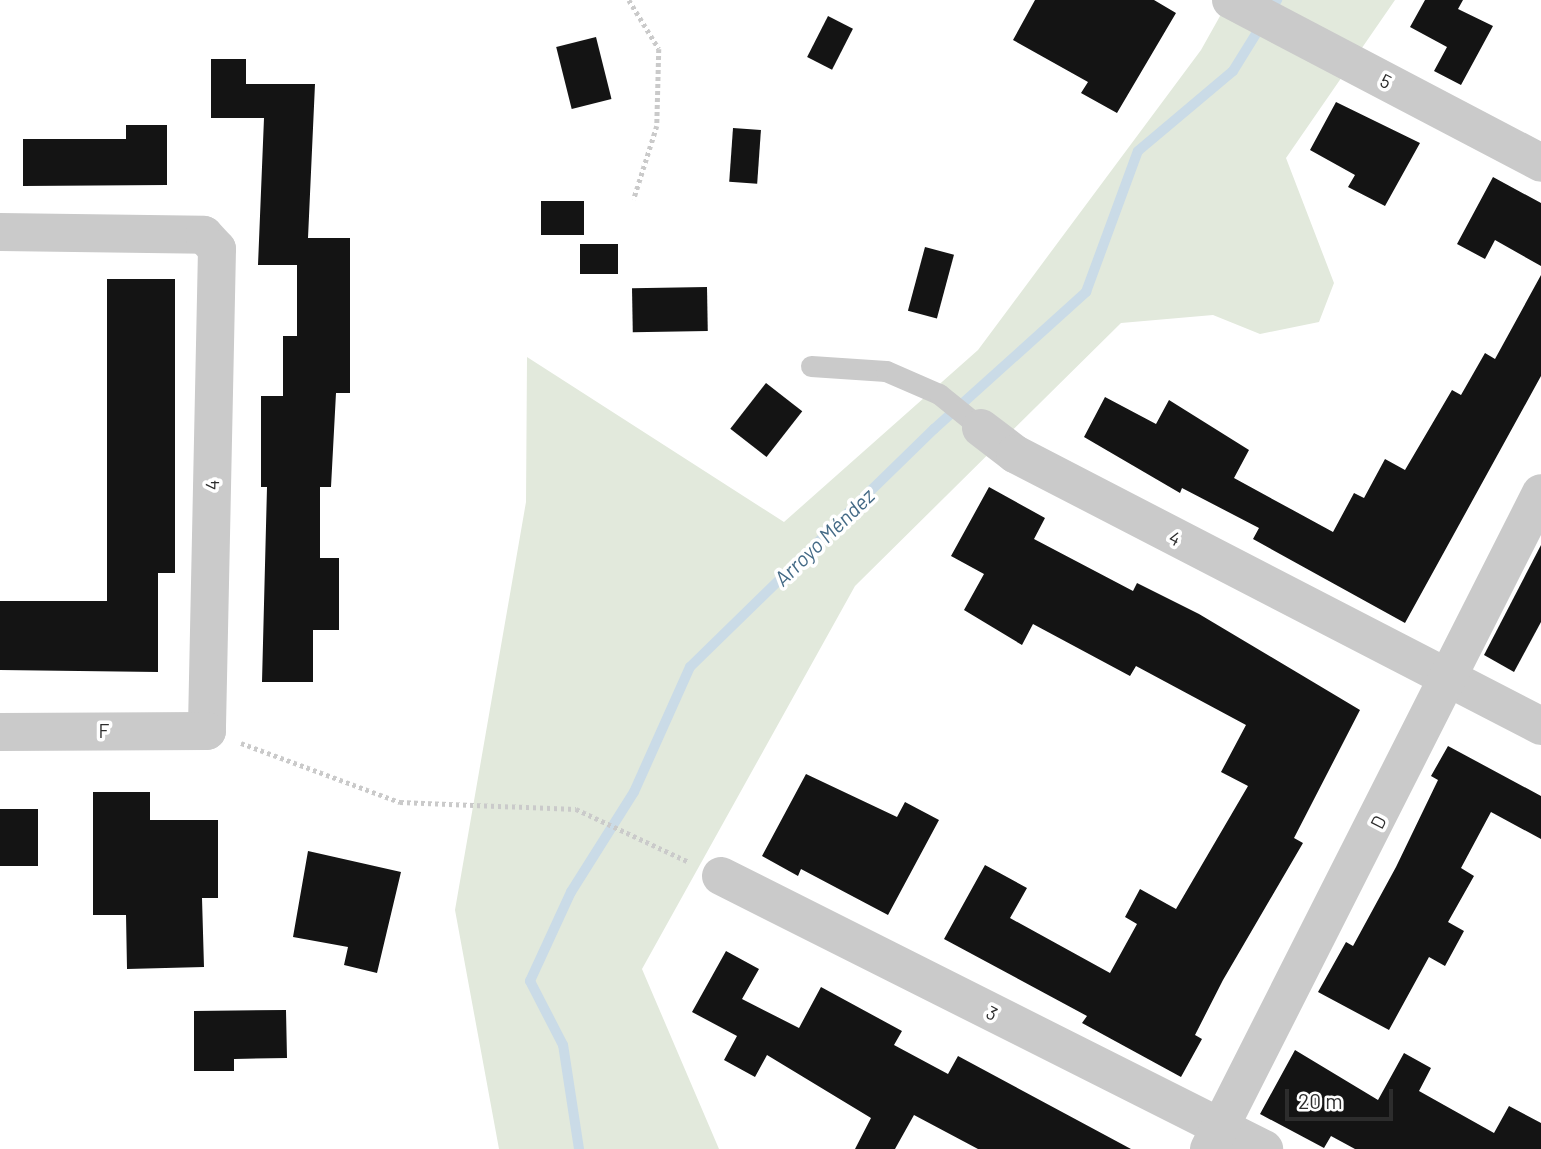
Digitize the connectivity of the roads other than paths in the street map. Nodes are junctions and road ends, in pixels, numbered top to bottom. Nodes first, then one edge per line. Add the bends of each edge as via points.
1 (1235, 2) edge
2 (1541, 163) edge
3 (0, 232) edge
4 (811, 366) dead end
5 (981, 428) joint
6 (1541, 493) edge
7 (1451, 680) junction
8 (1541, 726) edge
9 (207, 731) joint
10 (0, 732) edge
11 (721, 876) dead end
12 (1215, 1138) edge
13 (1264, 1149) edge

1 - 2 street, 5
3 - 9 street, 4 via 204,235 214,240
4 - 5 lane, 4 via 886,371 939,394
5 - 7 street, 4 via 1015,454
6 - 7 street, D
7 - 8 street, 4
7 - 12 street, D
9 - 10 street, F
11 - 12 street, 3
12 - 13 street, 3

